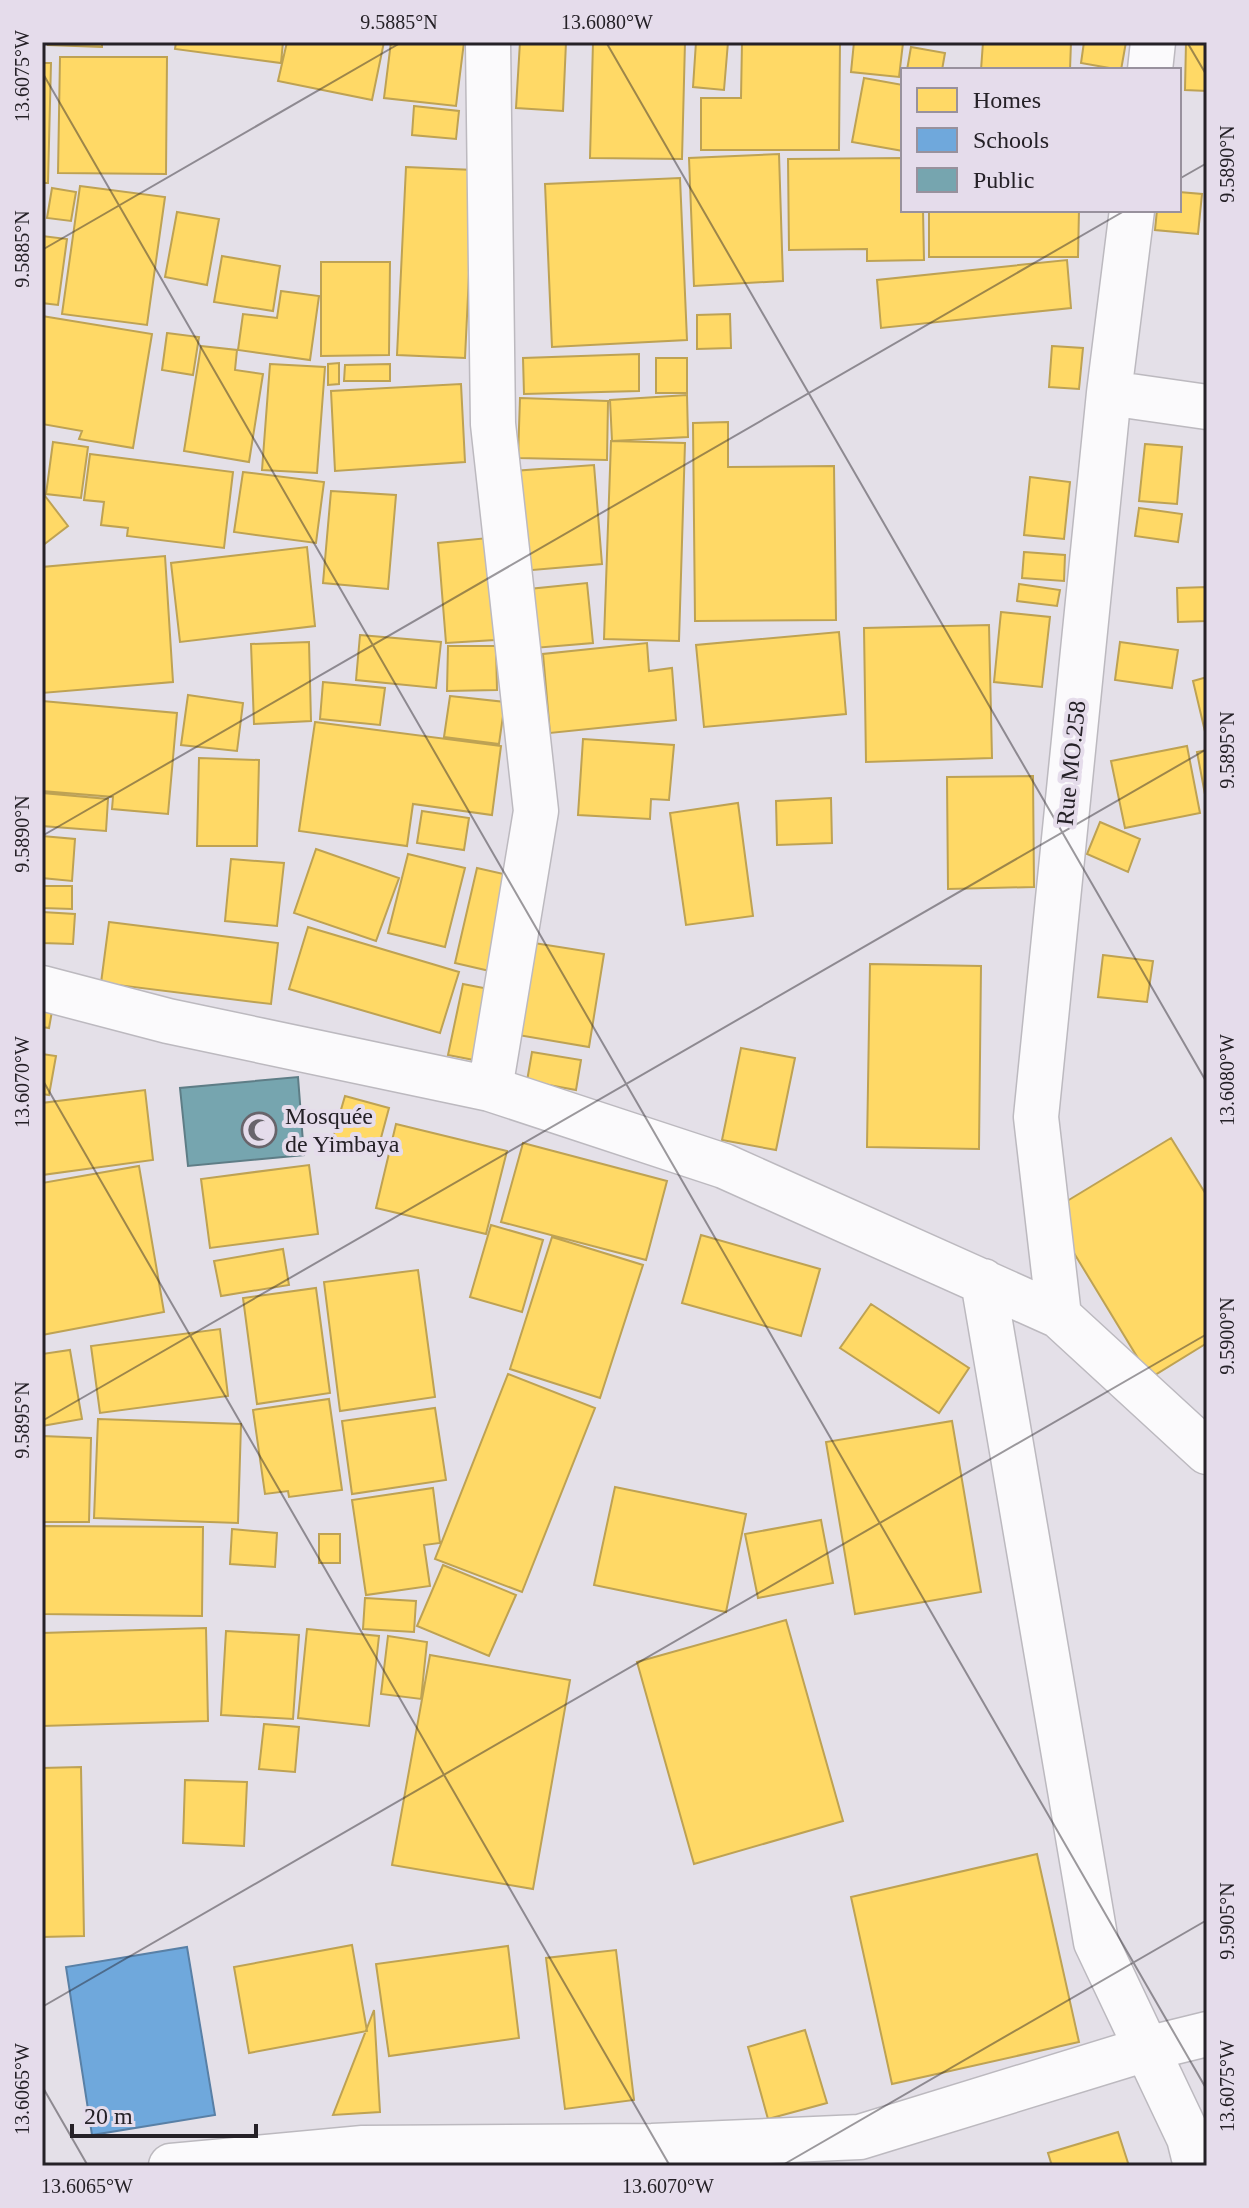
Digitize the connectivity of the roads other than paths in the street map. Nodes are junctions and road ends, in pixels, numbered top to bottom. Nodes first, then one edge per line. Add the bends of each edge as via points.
1 (488, 42) edge
2 (1153, 42) edge
3 (1150, 68) edge
4 (1132, 212) edge
5 (1109, 393) junction
6 (1207, 407) edge
7 (42, 988) edge
8 (490, 1089) junction
9 (983, 1281) junction
10 (1059, 1316) junction
11 (1207, 1452) edge
12 (1207, 2034) edge
13 (1146, 2049) junction
14 (171, 2166) edge
15 (1196, 2166) edge

1 - 8 street via 493,424 536,811
2 - 3 street
4 - 5 street, Rue MO.258
5 - 6 street
5 - 10 street, Rue MO.258 via 1036,1117
7 - 8 street via 168,1021
8 - 9 street via 724,1166
9 - 10 street
9 - 13 street via 1096,1942
10 - 11 street
12 - 13 street
13 - 14 street via 860,2137 652,2146 363,2148
13 - 15 street via 1189,2138

